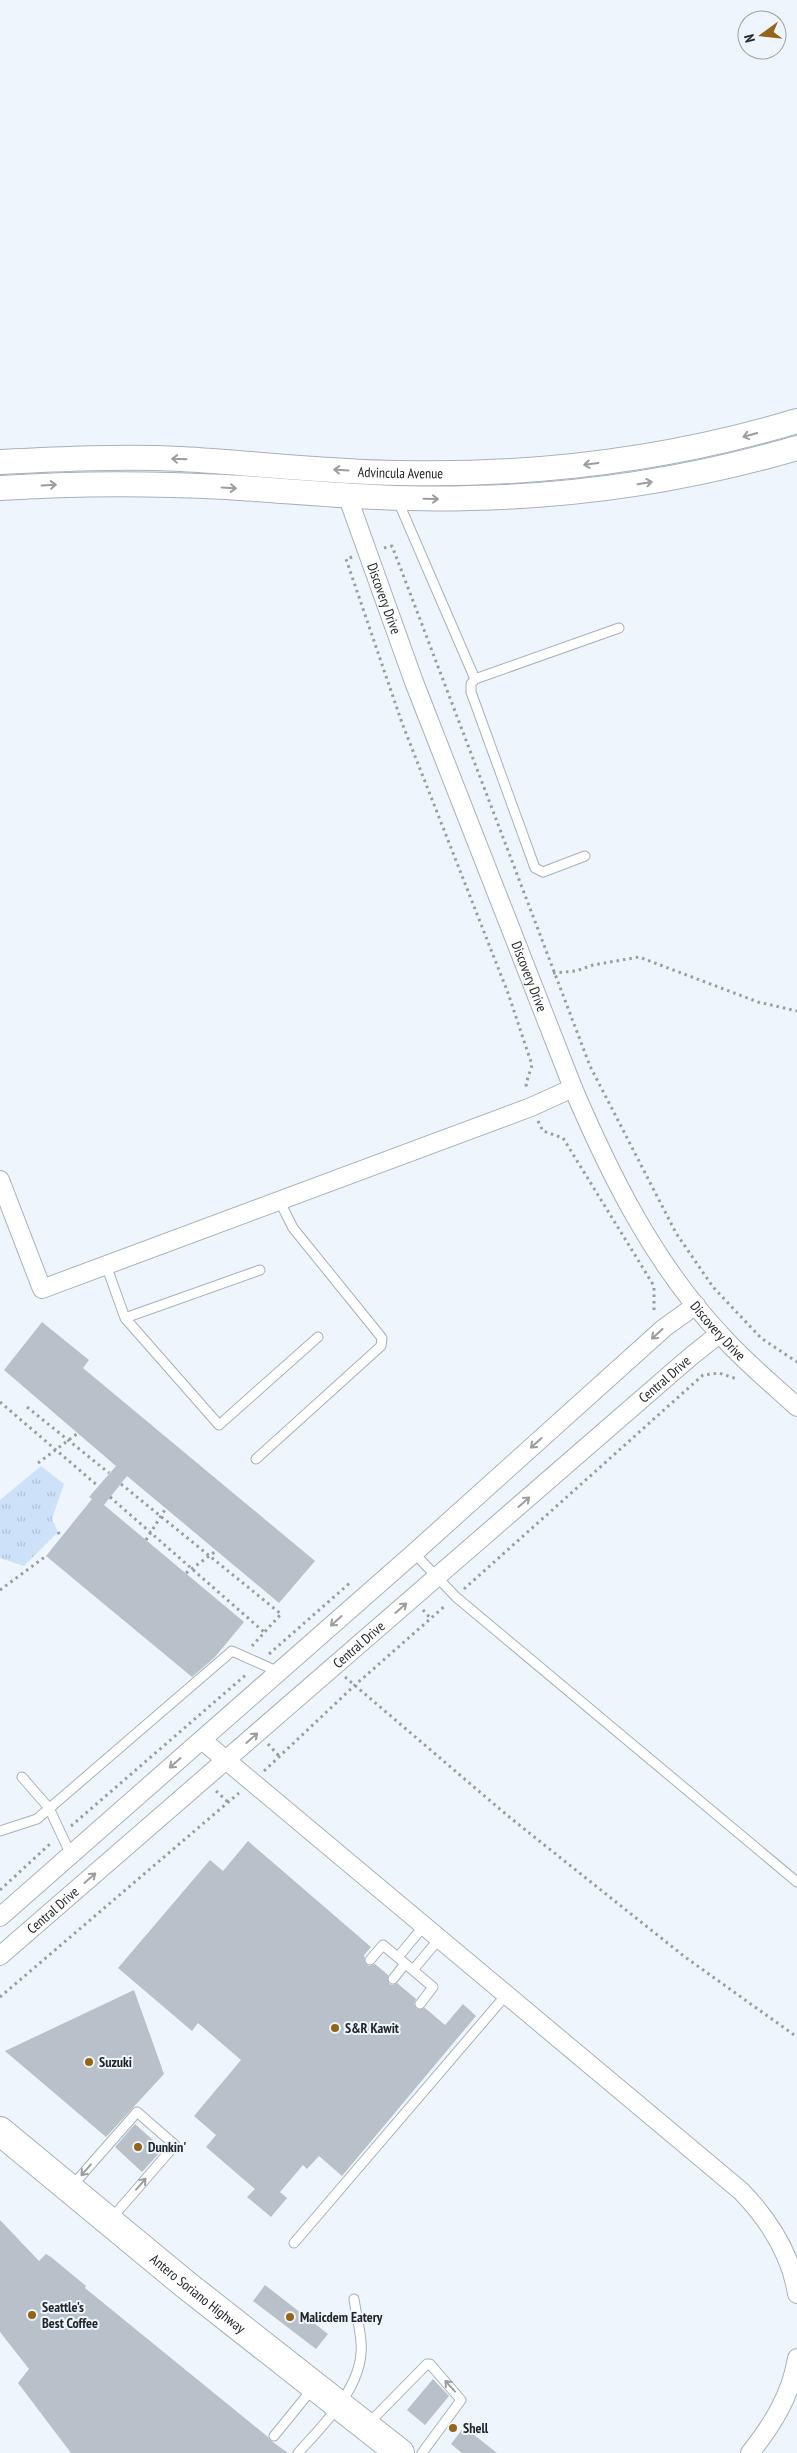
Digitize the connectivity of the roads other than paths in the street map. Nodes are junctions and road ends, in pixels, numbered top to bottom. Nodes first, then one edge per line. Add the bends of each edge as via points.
1 (797, 422) edge
2 (797, 448) edge
3 (0, 462) edge
4 (0, 488) edge
5 (347, 495) junction
6 (397, 498) junction
7 (619, 628) dead end
8 (475, 679) junction
9 (586, 856) dead end
10 (573, 1088) junction
11 (0, 1180) edge
12 (279, 1200) junction
13 (106, 1265) junction
14 (260, 1270) dead end
15 (696, 1305) junction
16 (125, 1318) junction
17 (720, 1334) junction
18 (318, 1337) dead end
19 (797, 1407) edge
20 (256, 1459) dead end
21 (414, 1553) junction
22 (438, 1578) junction
23 (280, 1672) junction
24 (202, 1740) junction
25 (225, 1762) junction
26 (22, 1777) dead end
27 (49, 1808) junction
28 (0, 1831) edge
29 (71, 1855) junction
30 (797, 1882) edge
31 (0, 1917) edge
32 (423, 1927) junction
33 (439, 1940) junction
34 (0, 1956) edge
35 (398, 1957) junction
36 (370, 1960) dead end
37 (409, 1967) junction
38 (393, 1979) dead end
39 (506, 1996) junction
40 (420, 2004) dead end
41 (4, 2142) edge
42 (70, 2189) junction
43 (109, 2221) junction
44 (294, 2243) dead end
45 (797, 2294) edge
46 (354, 2300) dead end
47 (797, 2358) edge
48 (314, 2387) junction
49 (340, 2407) junction
50 (366, 2427) junction
51 (274, 2436) dead end
52 (298, 2453) edge
53 (400, 2453) edge
54 (422, 2453) edge
55 (750, 2453) edge

1 -> 3 main road, Advincula Avenue via 676,452 516,472 397,473 145,458
6 -> 2 main road, Advincula Avenue via 510,497 599,490 697,473
4 -> 5 main road, Advincula Avenue via 117,484
5 - 6 main road, Advincula Avenue
5 - 10 street, Discovery Drive via 414,682
6 - 8 lane
7 - 8 lane
8 - 9 lane via 470,692 535,868 543,872
10 - 12 street via 531,1107
10 - 15 street, Discovery Drive via 627,1205
11 - 13 street via 42,1289
12 - 13 street
12 - 20 lane via 292,1228 382,1338 381,1346
13 - 16 lane
14 - 16 lane
15 - 17 street, Discovery Drive
15 -> 21 street via 664,1328
16 - 18 lane via 219,1425
17 - 19 street, Discovery Drive
22 -> 17 street, Central Drive
21 - 22 lane
21 -> 23 street
25 -> 22 street, Central Drive
22 - 30 lane via 456,1597
23 - 24 street
23 - 27 lane via 232,1651
24 - 25 street
24 -> 29 street
25 - 32 street
34 -> 25 street, Central Drive
26 - 27 lane
27 - 28 lane via 36,1819
27 - 29 lane
29 - 31 street
32 - 33 street
32 - 35 lane
33 - 37 lane
33 - 39 street
35 - 36 lane via 382,1945
35 - 37 lane
37 - 38 lane
37 - 40 lane via 433,1987
39 - 44 lane
39 - 45 street via 741,2191 779,2240
41 - 42 main road, Antero Soriano Highway
42 - 43 main road, Antero Soriano Highway
43 -> 42 lane via 175,2145 137,2112
43 - 48 main road, Antero Soriano Highway
46 - 49 lane via 361,2342 360,2362
47 - 55 street via 782,2406
48 - 49 main road, Antero Soriano Highway
48 - 51 lane
49 - 50 main road, Antero Soriano Highway
49 - 52 lane
50 - 53 main road, Antero Soriano Highway
54 -> 50 lane via 461,2400 430,2364

